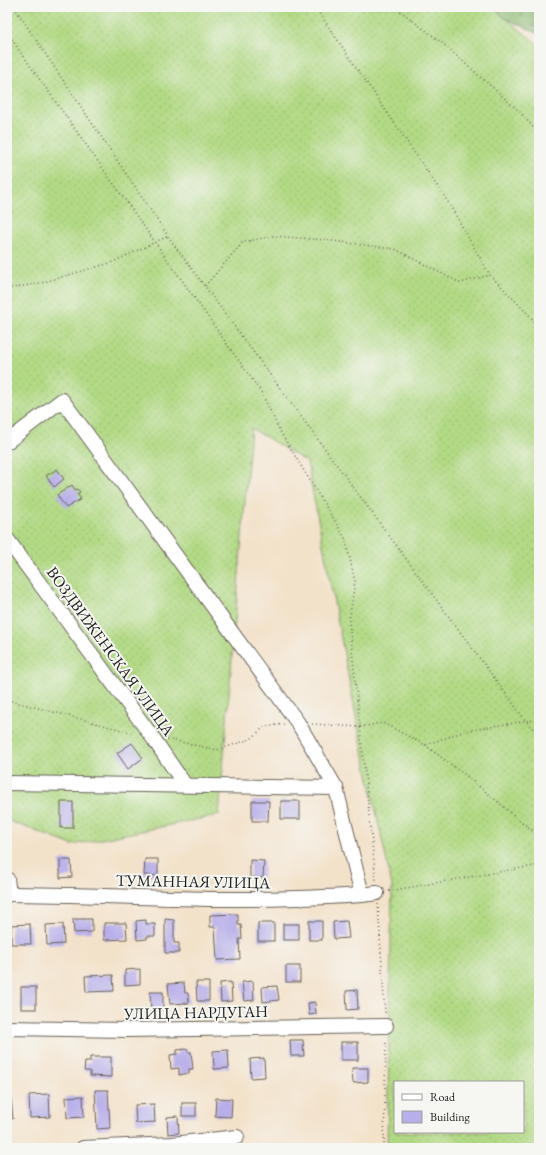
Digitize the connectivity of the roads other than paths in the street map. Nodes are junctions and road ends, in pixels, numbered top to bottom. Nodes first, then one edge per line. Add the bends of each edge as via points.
1 (7, 442) edge
2 (7, 539) edge
3 (7, 783) edge
4 (186, 785) junction
5 (336, 788) junction
6 (7, 878) edge
7 (377, 893) road end
8 (8, 894) edge
9 (362, 895) junction
10 (386, 1026) dead end
11 (7, 1028) edge
12 (237, 1137) dead end
13 (173, 1146) edge
14 (83, 1148) edge

1 - 5 street via 62,400 298,723
2 - 4 street, ВОЗДВИЖЕНСКАЯ УЛИЦА
3 - 4 street
4 - 5 street
5 - 9 street
6 - 8 street
7 - 9 street, ТУМАННАЯ УЛИЦА
8 - 9 street, ТУМАННАЯ УЛИЦА via 194,899
10 - 11 street, УЛИЦА НАРДУГАН via 126,1030
12 - 13 street
13 - 14 street

